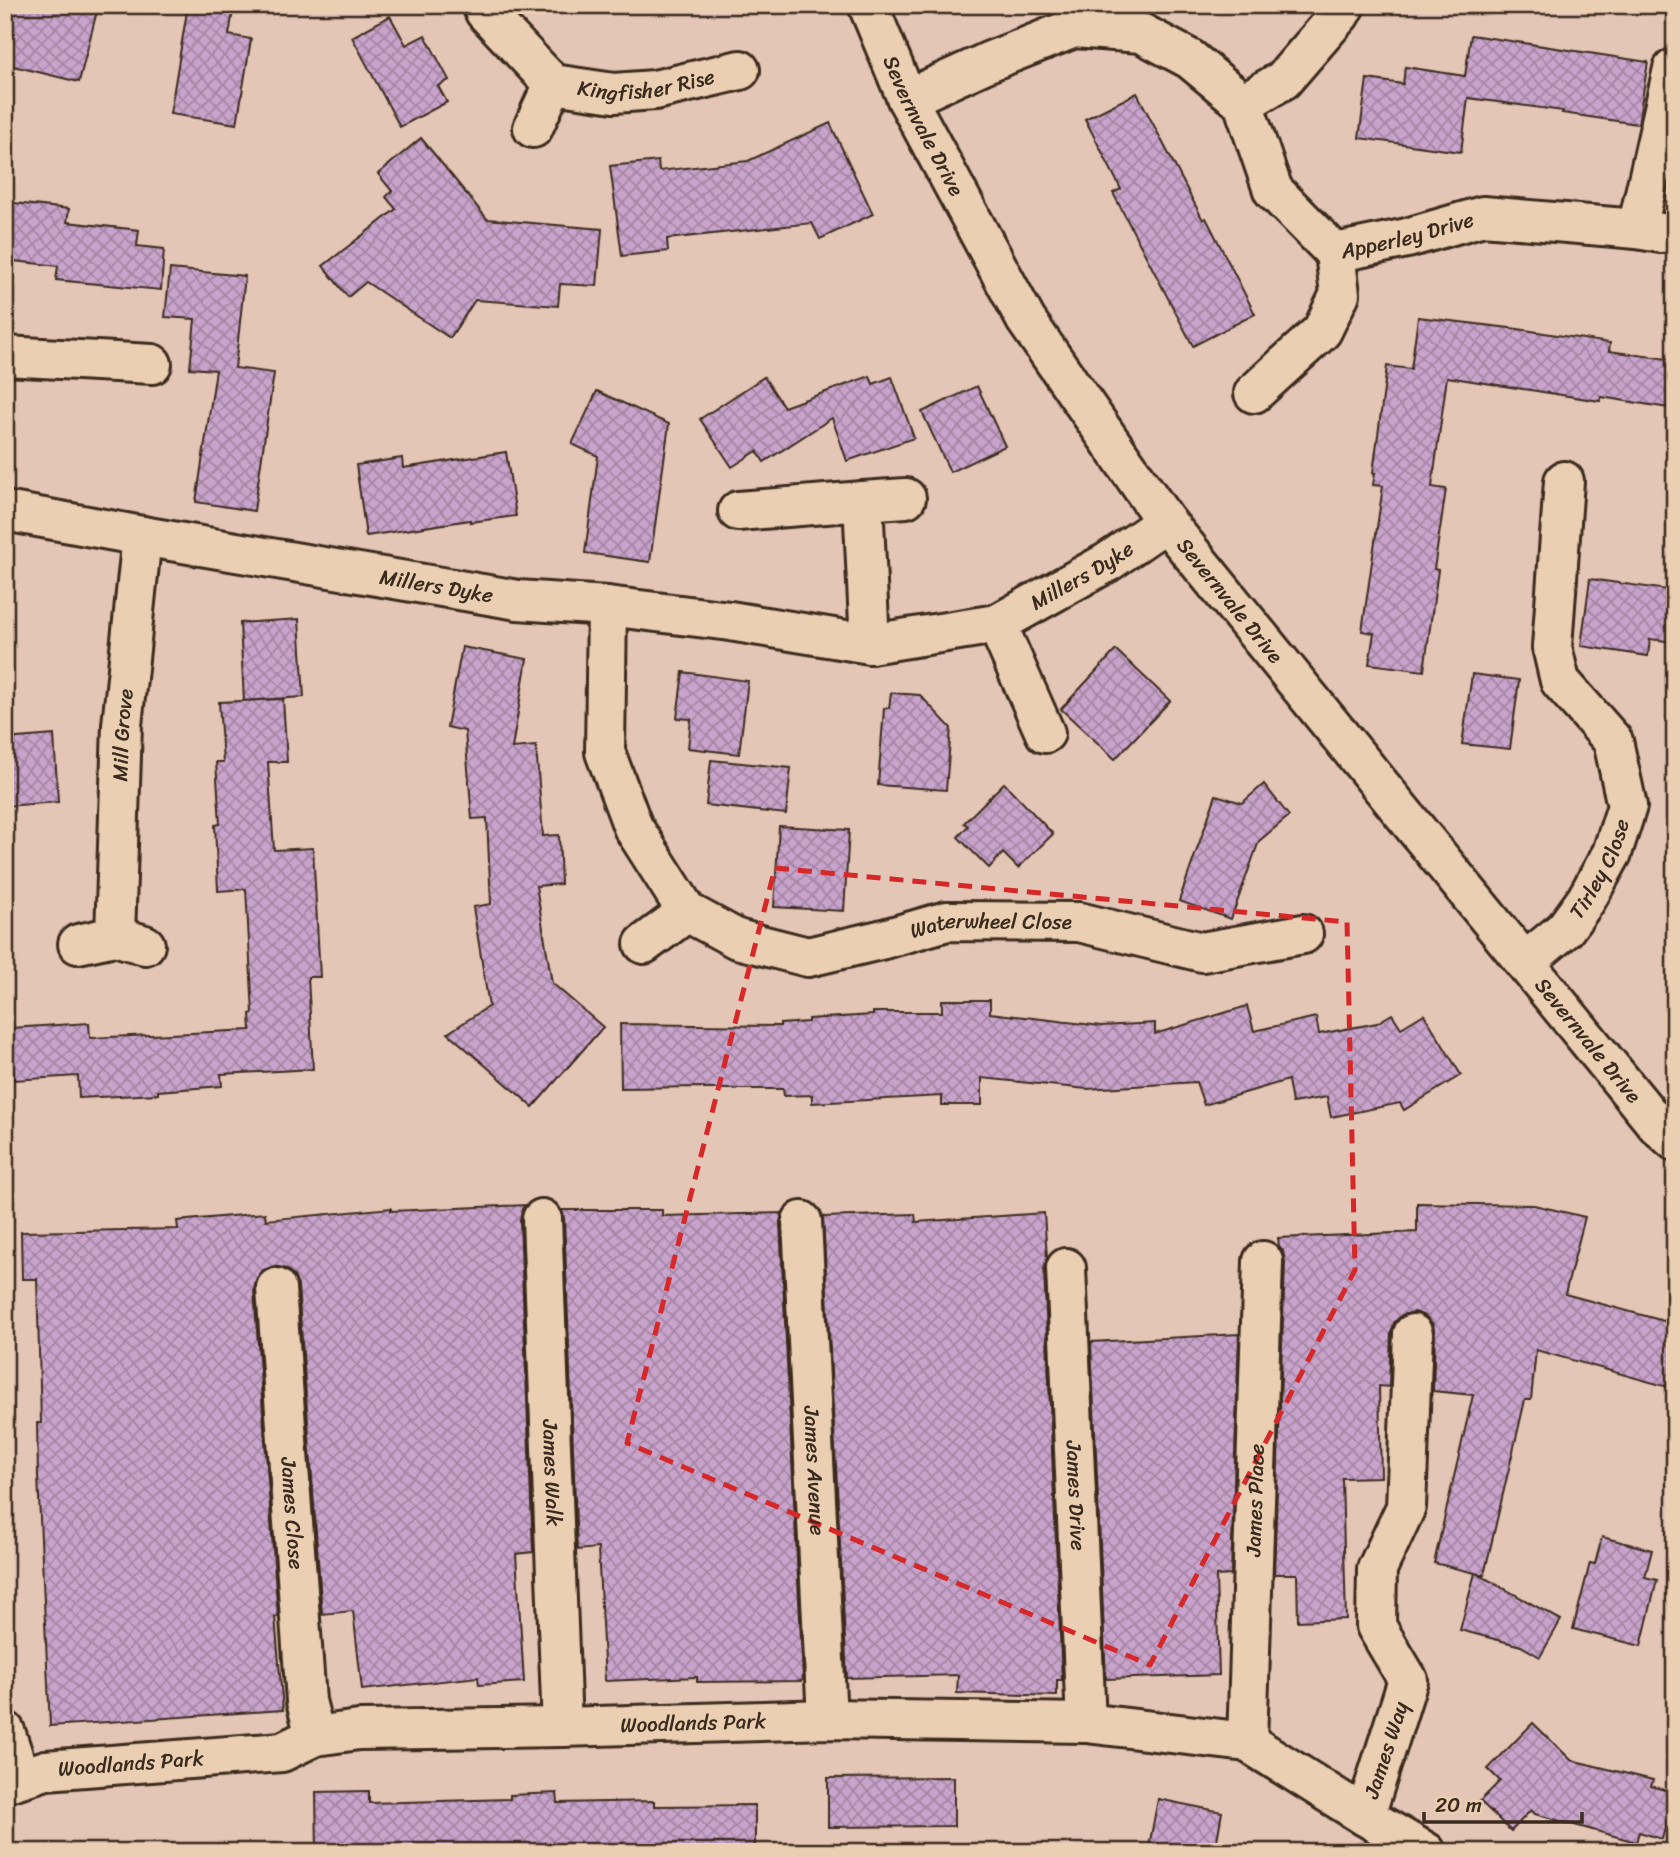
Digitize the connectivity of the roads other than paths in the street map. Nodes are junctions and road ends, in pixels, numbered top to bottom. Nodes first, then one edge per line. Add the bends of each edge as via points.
1 (482, 5) edge
2 (868, 5) edge
3 (1345, 5) edge
4 (740, 70) dead end
5 (1675, 70) edge
6 (553, 85) junction
7 (907, 99) junction
8 (1243, 103) junction
9 (533, 128) dead end
10 (1335, 253) junction
11 (5, 356) edge
12 (152, 364) dead end
13 (1254, 393) dead end
14 (1564, 481) dead end
15 (906, 498) dead end
16 (863, 501) junction
17 (5, 510) edge
18 (738, 511) dead end
19 (1166, 522) junction
20 (142, 536) junction
21 (607, 606) junction
22 (997, 624) junction
23 (870, 644) junction
24 (1045, 733) dead end
25 (687, 912) junction
26 (1303, 934) dead end
27 (78, 944) dead end
28 (644, 944) dead end
29 (1525, 962) junction
30 (1675, 1141) edge
31 (542, 1219) dead end
32 (802, 1221) dead end
33 (1263, 1261) dead end
34 (1066, 1268) dead end
35 (276, 1289) dead end
36 (1413, 1334) dead end
37 (827, 1719) junction
38 (1086, 1723) junction
39 (562, 1727) junction
40 (5, 1731) edge
41 (315, 1736) junction
42 (1247, 1742) junction
43 (13, 1780) edge
44 (1365, 1816) junction
45 (1426, 1852) edge

1 - 6 street, Kingfisher Rise
2 - 7 street, Severnvale Drive
3 - 8 street via 1283,80
4 - 6 street, Kingfisher Rise via 654,90 614,93
5 - 10 street, Apperley Drive via 1649,231 1483,216
6 - 9 street, Kingfisher Rise
7 - 8 street via 1074,28 1140,33 1190,59
7 - 19 street, Severnvale Drive via 1026,320
8 - 10 street, Apperley Drive via 1273,190
10 - 13 street via 1340,294 1322,331
11 - 12 street
14 - 29 street, Tirley Close via 1552,648 1560,681 1613,741 1627,806 1612,853 1586,900 1565,929
15 - 16 street
16 - 18 street
16 - 23 street
17 - 20 street, Millers Dyke
19 - 22 street, Millers Dyke via 1108,562
19 - 29 street, Severnvale Drive
20 - 21 street, Millers Dyke via 518,600
20 - 27 street, Mill Grove via 122,725 130,940
21 - 23 street, Millers Dyke
21 - 25 street, Waterwheel Close via 604,752 633,827
22 - 23 street, Millers Dyke
22 - 24 street
25 - 26 street, Waterwheel Close via 737,939 808,957 947,921 1079,922 1202,952
25 - 28 street
29 - 30 street, Severnvale Drive via 1657,1125
31 - 39 street, James Walk
32 - 37 street, James Avenue
33 - 42 street, James Place
34 - 38 street, James Drive
35 - 41 street, James Close via 306,1701
36 - 44 street, James Way via 1406,1507 1377,1569 1376,1626 1408,1680
37 - 38 street, Woodlands Park
37 - 39 street, Woodlands Park
38 - 42 street, Woodlands Park
39 - 41 street, Woodlands Park via 359,1730
40 - 43 street
41 - 43 street, Woodlands Park via 282,1752 46,1770
42 - 44 street, Woodlands Park
44 - 45 street, James Way

